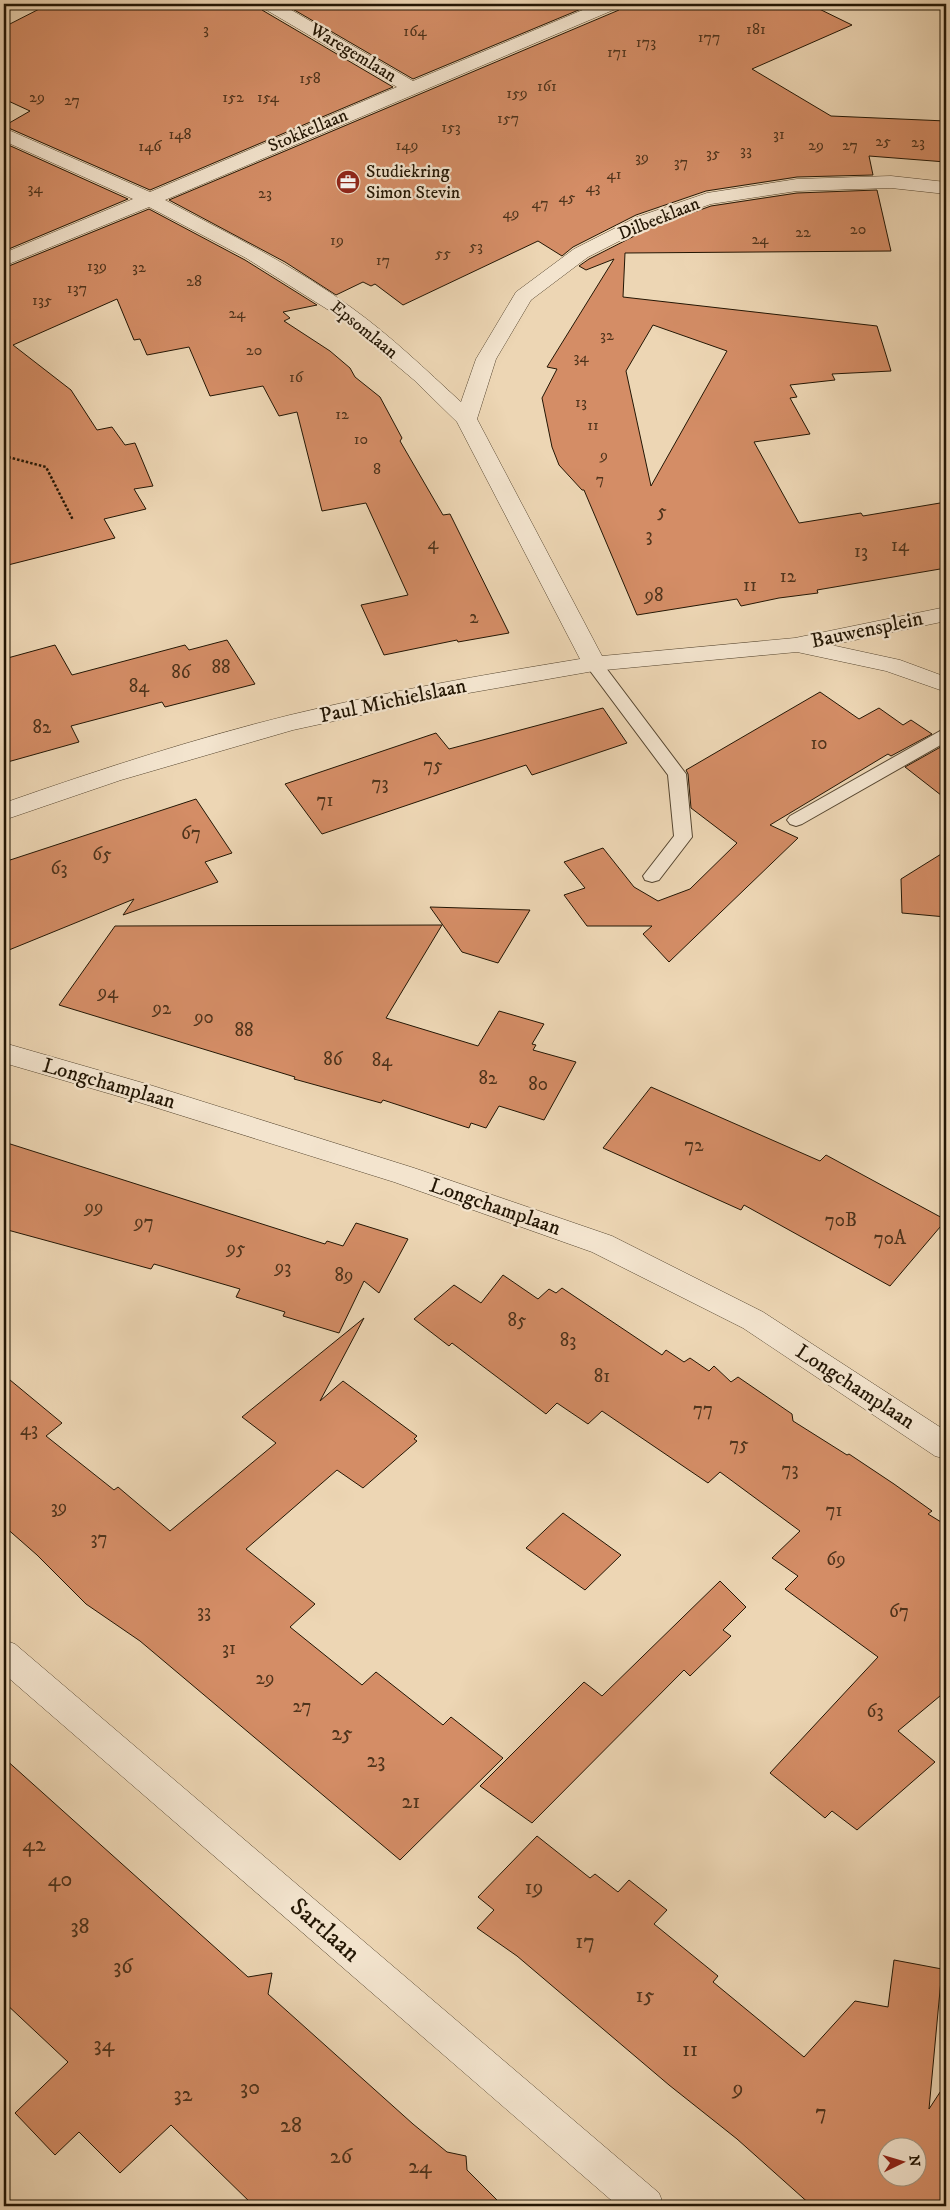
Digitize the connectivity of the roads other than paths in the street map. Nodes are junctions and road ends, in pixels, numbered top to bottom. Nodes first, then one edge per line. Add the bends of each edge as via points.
1 (269, 4) edge
2 (612, 4) edge
3 (410, 87) junction
4 (4, 134) edge
5 (946, 188) edge
6 (151, 200) junction
7 (4, 260) edge
8 (466, 419) junction
9 (946, 614) edge
10 (794, 645) junction
11 (594, 664) junction
12 (946, 685) edge
13 (946, 735) edge
14 (4, 812) edge
15 (796, 820) dead end
16 (652, 876) dead end
17 (4, 1053) edge
18 (946, 1448) edge
19 (4, 1654) edge
20 (646, 2206) edge

1 - 3 street, Waregemlaan
2 - 3 street, Stokkellaan
3 - 6 street, Stokkellaan
4 - 6 street, Epsomlaan
5 - 8 street, Dilbeeklaan via 891,182 798,184 707,199 644,221 581,253 523,296 486,359
6 - 7 street, Stokkellaan
6 - 8 street, Epsomlaan via 254,254 346,312
8 - 11 street, Epsomlaan
9 - 10 street, Bauwensplein
10 - 11 street, Paul Michielslaan
10 - 12 street, Bauwensplein via 892,665
11 - 14 street, Paul Michielslaan via 440,690 290,723 112,774
11 - 16 lane via 677,774 683,837
13 - 15 lane
17 - 18 street, Longchamplaan via 404,1175 602,1244 752,1320
19 - 20 street, Sartlaan

